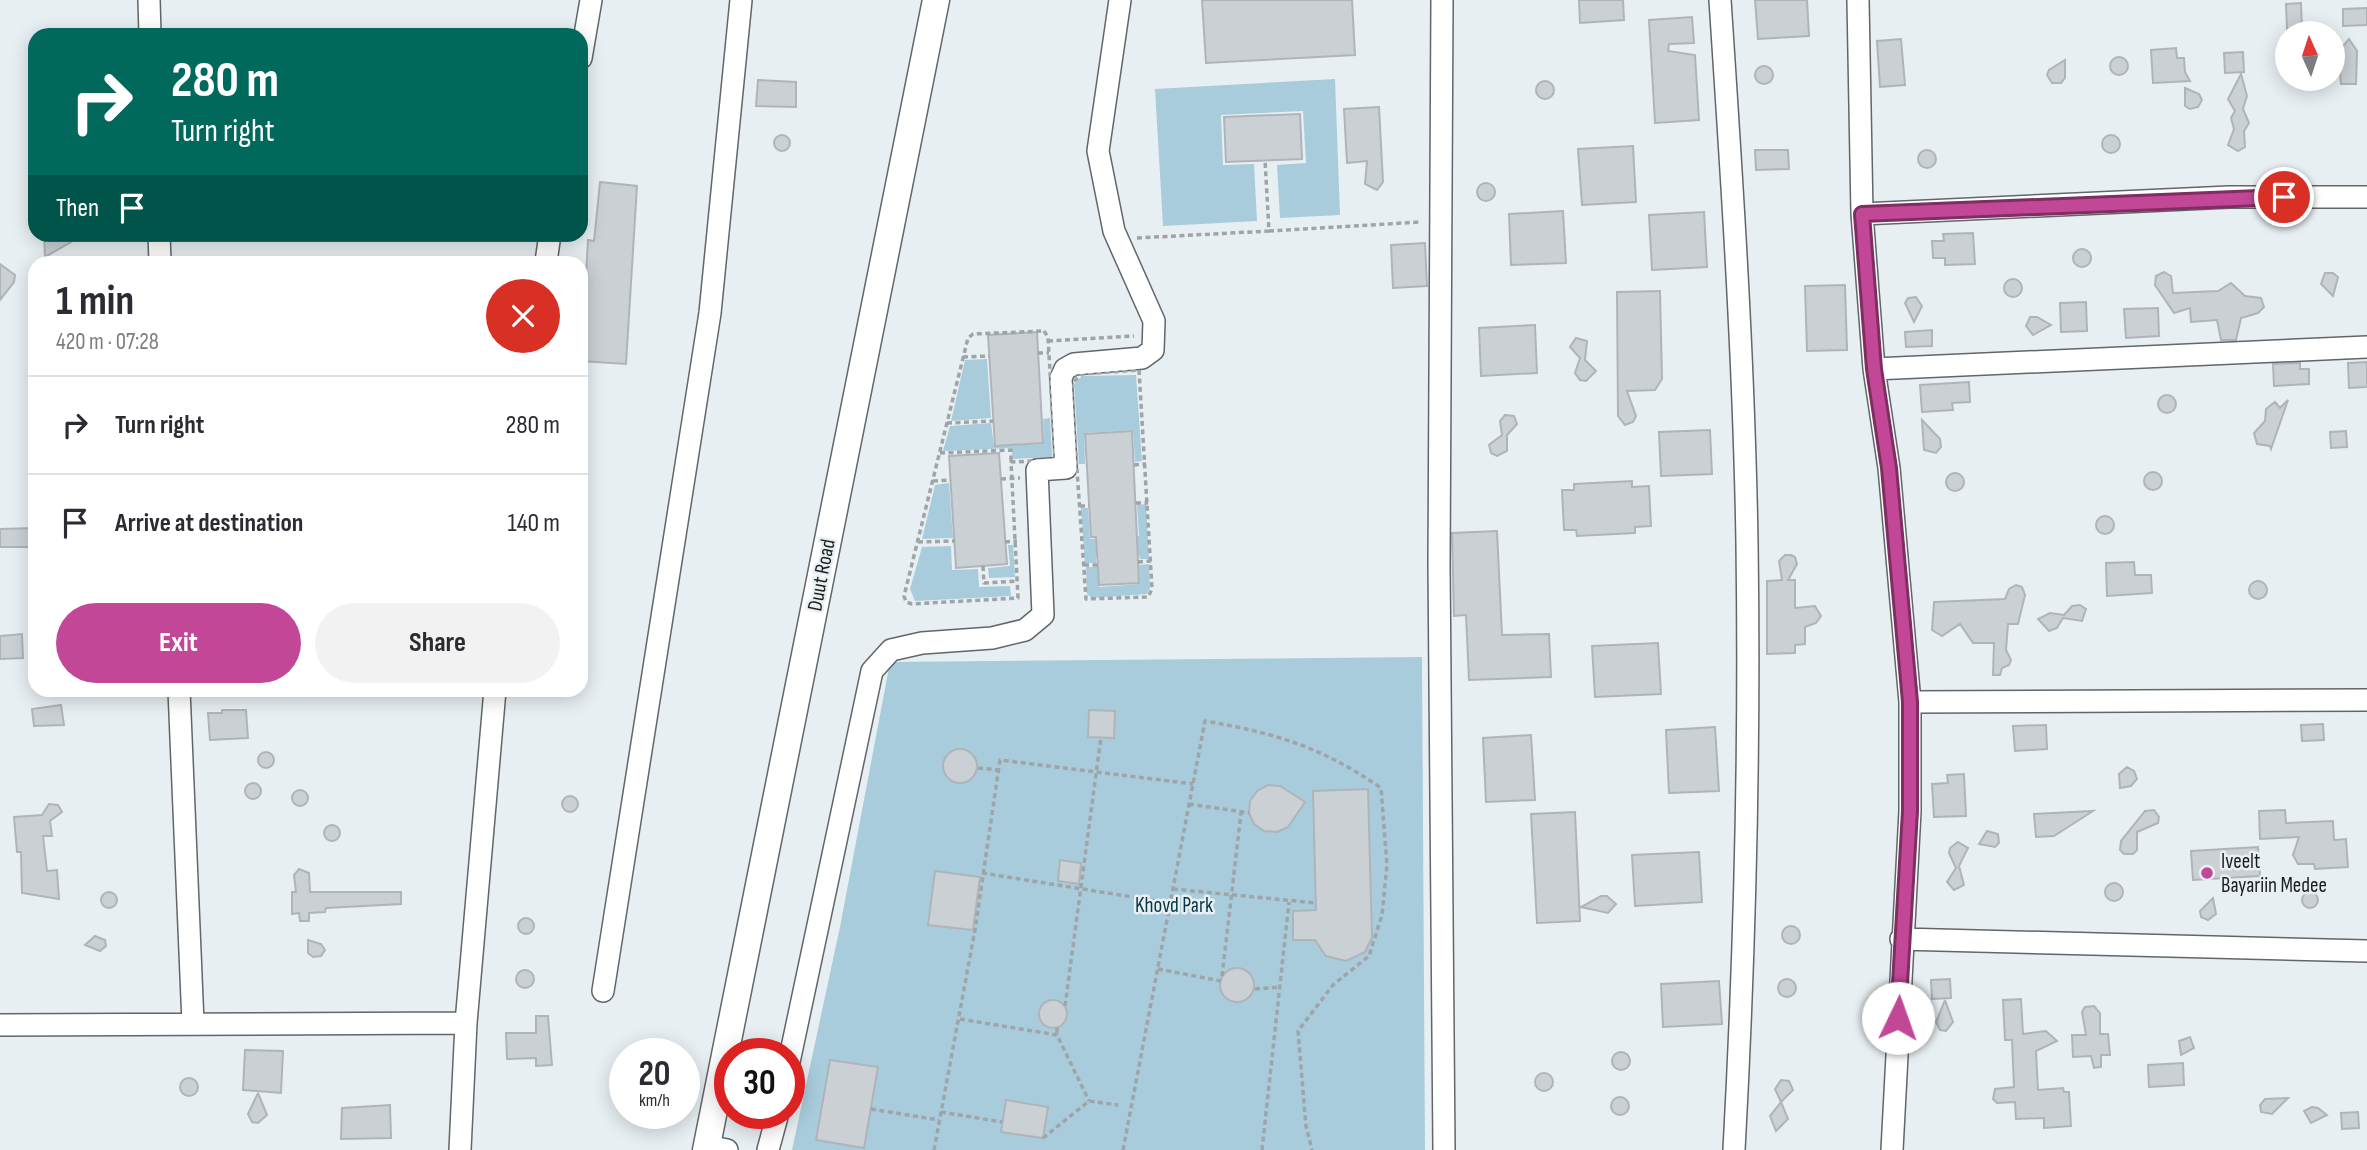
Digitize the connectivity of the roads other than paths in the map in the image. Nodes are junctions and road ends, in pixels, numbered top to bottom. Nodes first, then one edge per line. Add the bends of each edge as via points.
1 (149, 0) edge
2 (591, 0) edge
3 (741, 0) edge
4 (936, 0) edge
5 (1120, 0) edge
6 (1442, 0) edge
7 (1720, 0) edge
8 (1858, 0) edge
9 (150, 28) edge
10 (586, 28) edge
11 (2367, 197) edge
12 (1862, 214) junction
13 (2367, 347) edge
14 (1874, 369) junction
15 (179, 697) edge
16 (494, 697) edge
17 (2367, 700) edge
18 (1910, 702) junction
19 (1901, 939) junction
20 (2367, 951) edge
21 (603, 991) dead end
22 (193, 1023) junction
23 (466, 1023) junction
24 (0, 1025) edge
25 (794, 1038) edge
26 (774, 1129) edge
27 (713, 1149) edge
28 (460, 1150) edge
29 (768, 1150) edge
30 (1444, 1150) edge
31 (1734, 1150) edge
32 (1892, 1150) edge

1 - 9 street
2 - 10 street
3 - 21 street via 710,313
4 - 27 main road, Duut Road
5 - 25 street via 1098,151 1118,239 1154,321 1153,350 1142,358 1074,364 1060,378 1066,468 1037,470 1043,615 1025,630 992,638 891,650 872,671
6 - 30 street via 1439,564
7 - 31 street via 1747,542 1746,867
8 - 12 street
11 - 12 street via 2229,197
12 - 14 street
13 - 14 street
14 - 18 street via 1889,468
15 - 22 street
16 - 23 street
17 - 18 street
18 - 19 street via 1910,811
19 - 20 street
19 - 32 street
22 - 23 street
22 - 24 street
23 - 28 street
26 - 29 street

